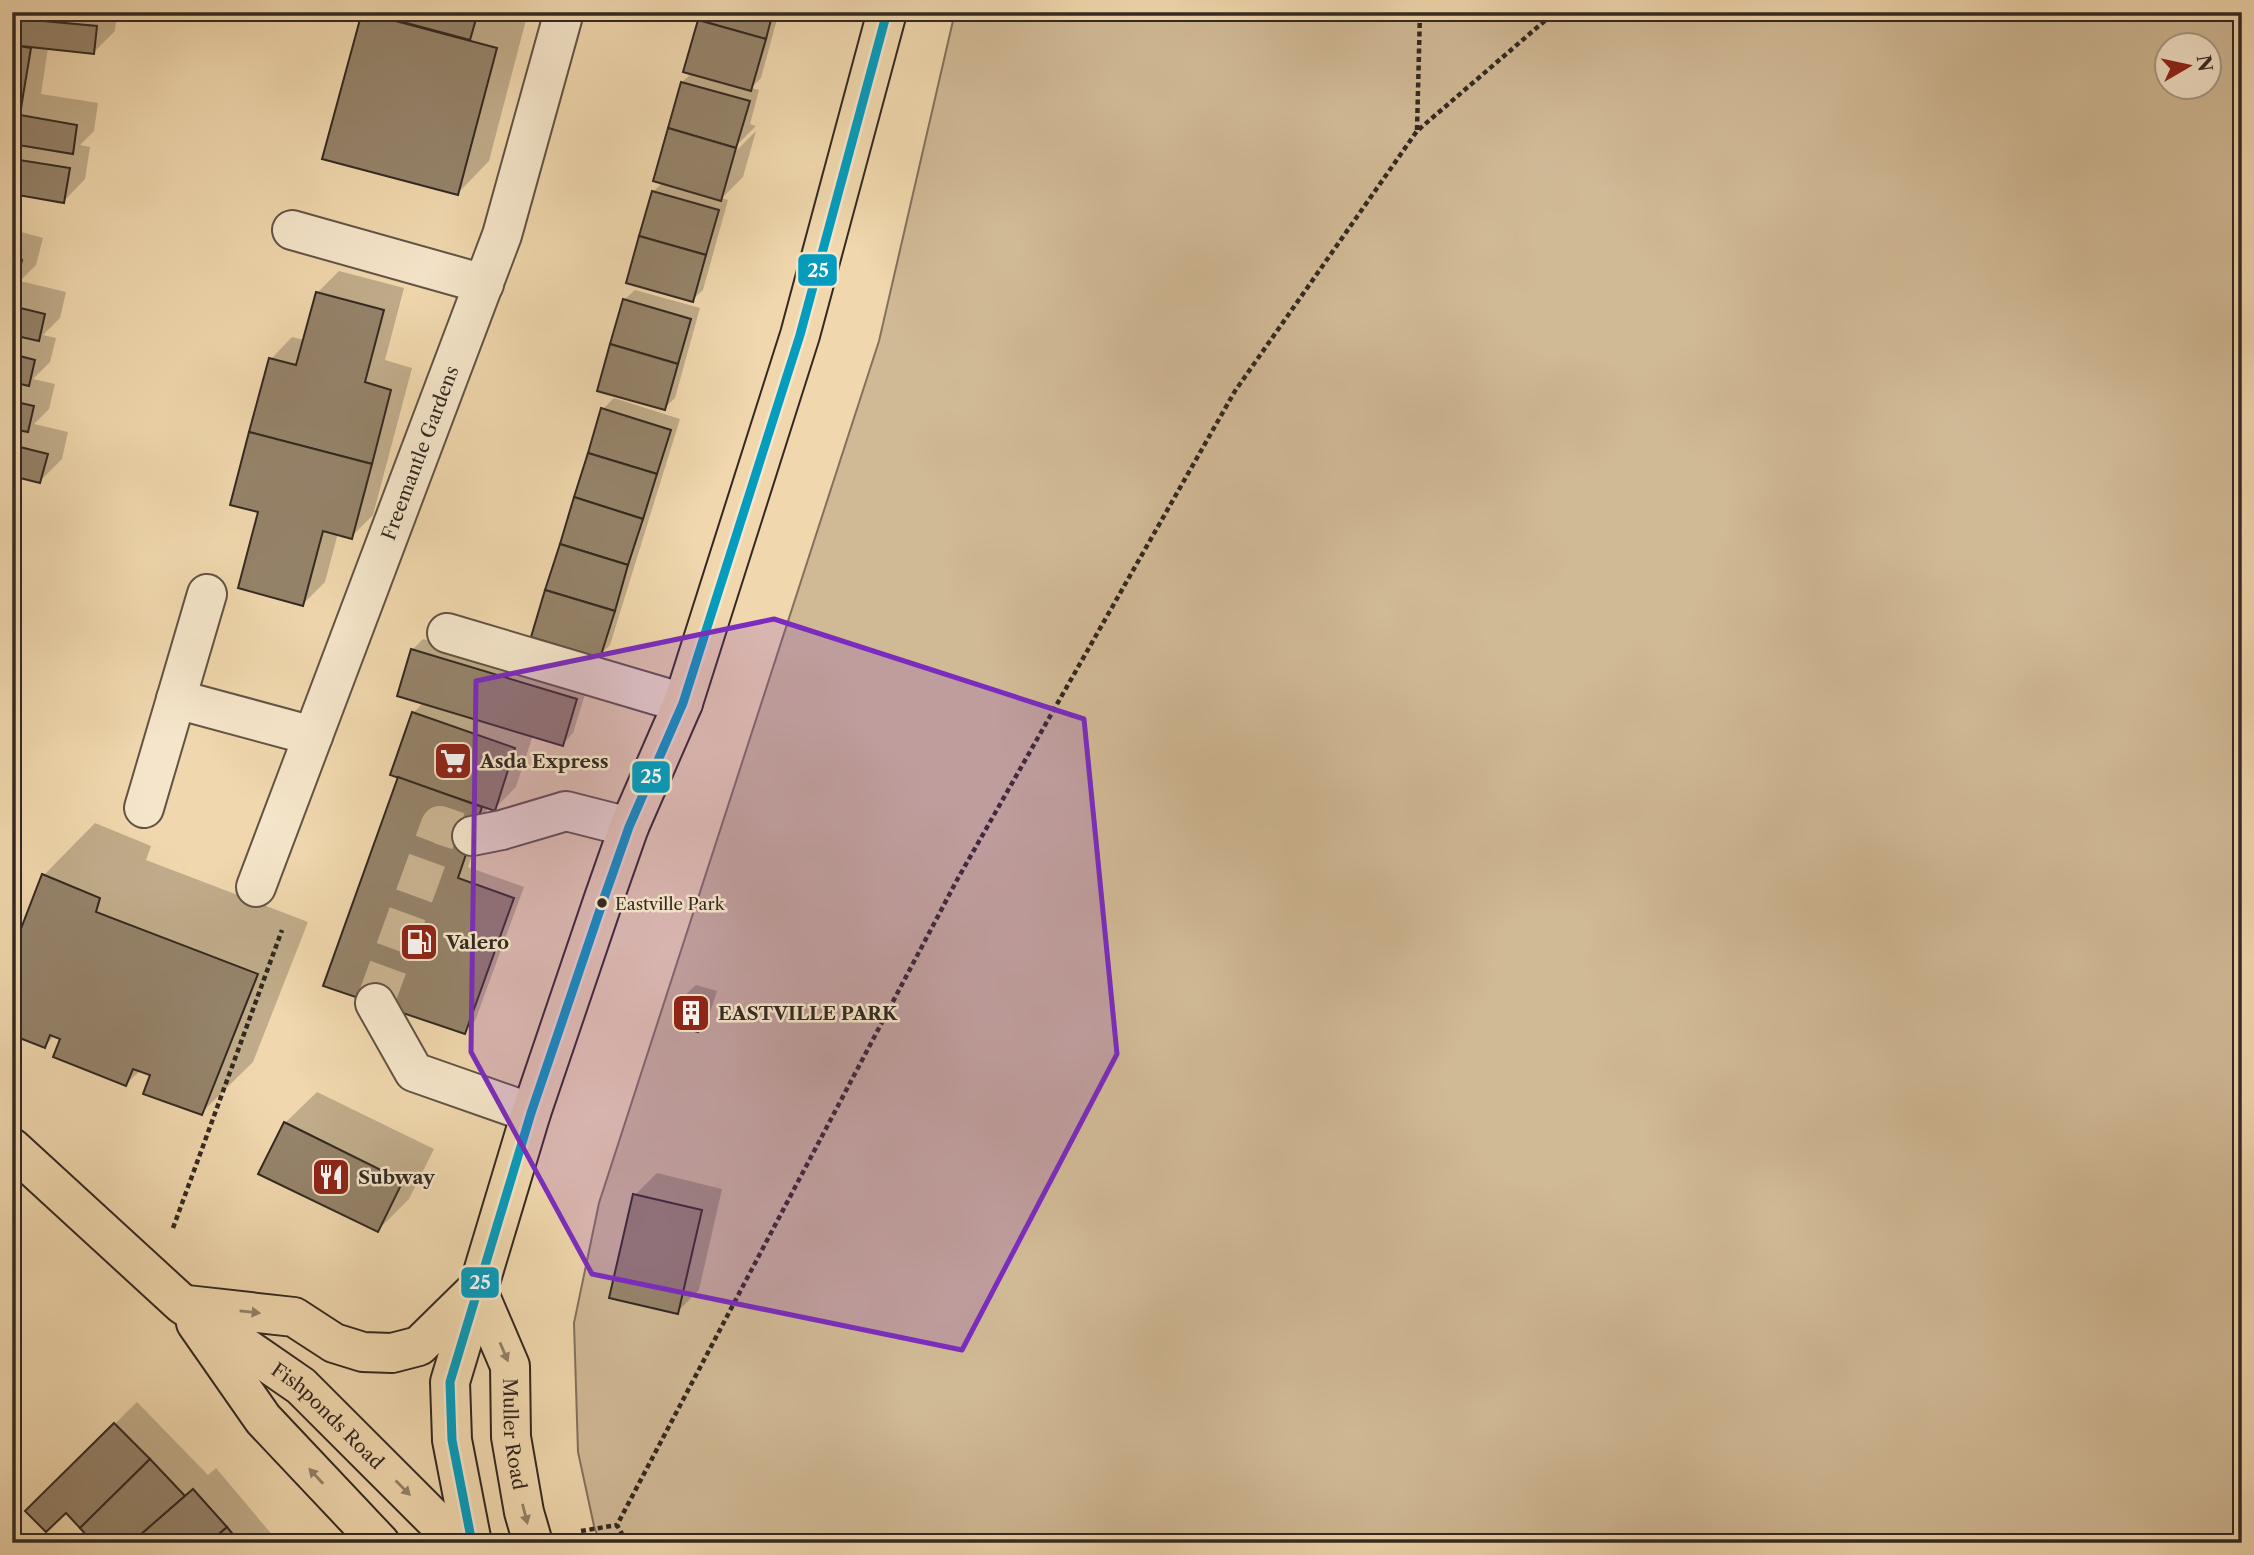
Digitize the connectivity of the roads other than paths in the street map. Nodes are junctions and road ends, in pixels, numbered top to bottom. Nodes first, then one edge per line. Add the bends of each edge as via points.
1 (564, 12) edge
2 (887, 12) edge
3 (292, 230) dead end
4 (484, 284) junction
5 (207, 594) dead end
6 (447, 632) dead end
7 (176, 699) junction
8 (683, 703) junction
9 (313, 736) junction
10 (144, 808) dead end
11 (629, 827) junction
12 (472, 836) tunnel mouth
13 (256, 887) road end
14 (375, 1003) dead end
15 (531, 1114) junction
16 (12, 1148) edge
17 (477, 1289) junction
18 (182, 1304) junction
19 (380, 1543) edge
20 (458, 1543) edge
21 (472, 1543) edge
22 (533, 1543) edge

1 - 4 street, Freemantle Gardens
2 - 8 main road via 800,335
3 - 4 street
4 - 9 street, Freemantle Gardens
5 - 7 street
6 - 8 street
7 - 9 street
7 - 10 street
8 - 11 main road
9 - 13 street, Freemantle Gardens
11 - 12 street via 566,811
11 - 15 main road
14 - 15 street via 414,1072
15 - 17 main road
16 - 18 main road, Fishponds Road
18 -> 17 main road via 294,1317 334,1343 363,1352 392,1353 419,1346
17 - 21 main road via 450,1382 452,1440
17 -> 22 main road, Muller Road via 510,1366 511,1437
19 -> 18 main road, Fishponds Road via 263,1419
18 -> 20 main road, Fishponds Road via 301,1386

